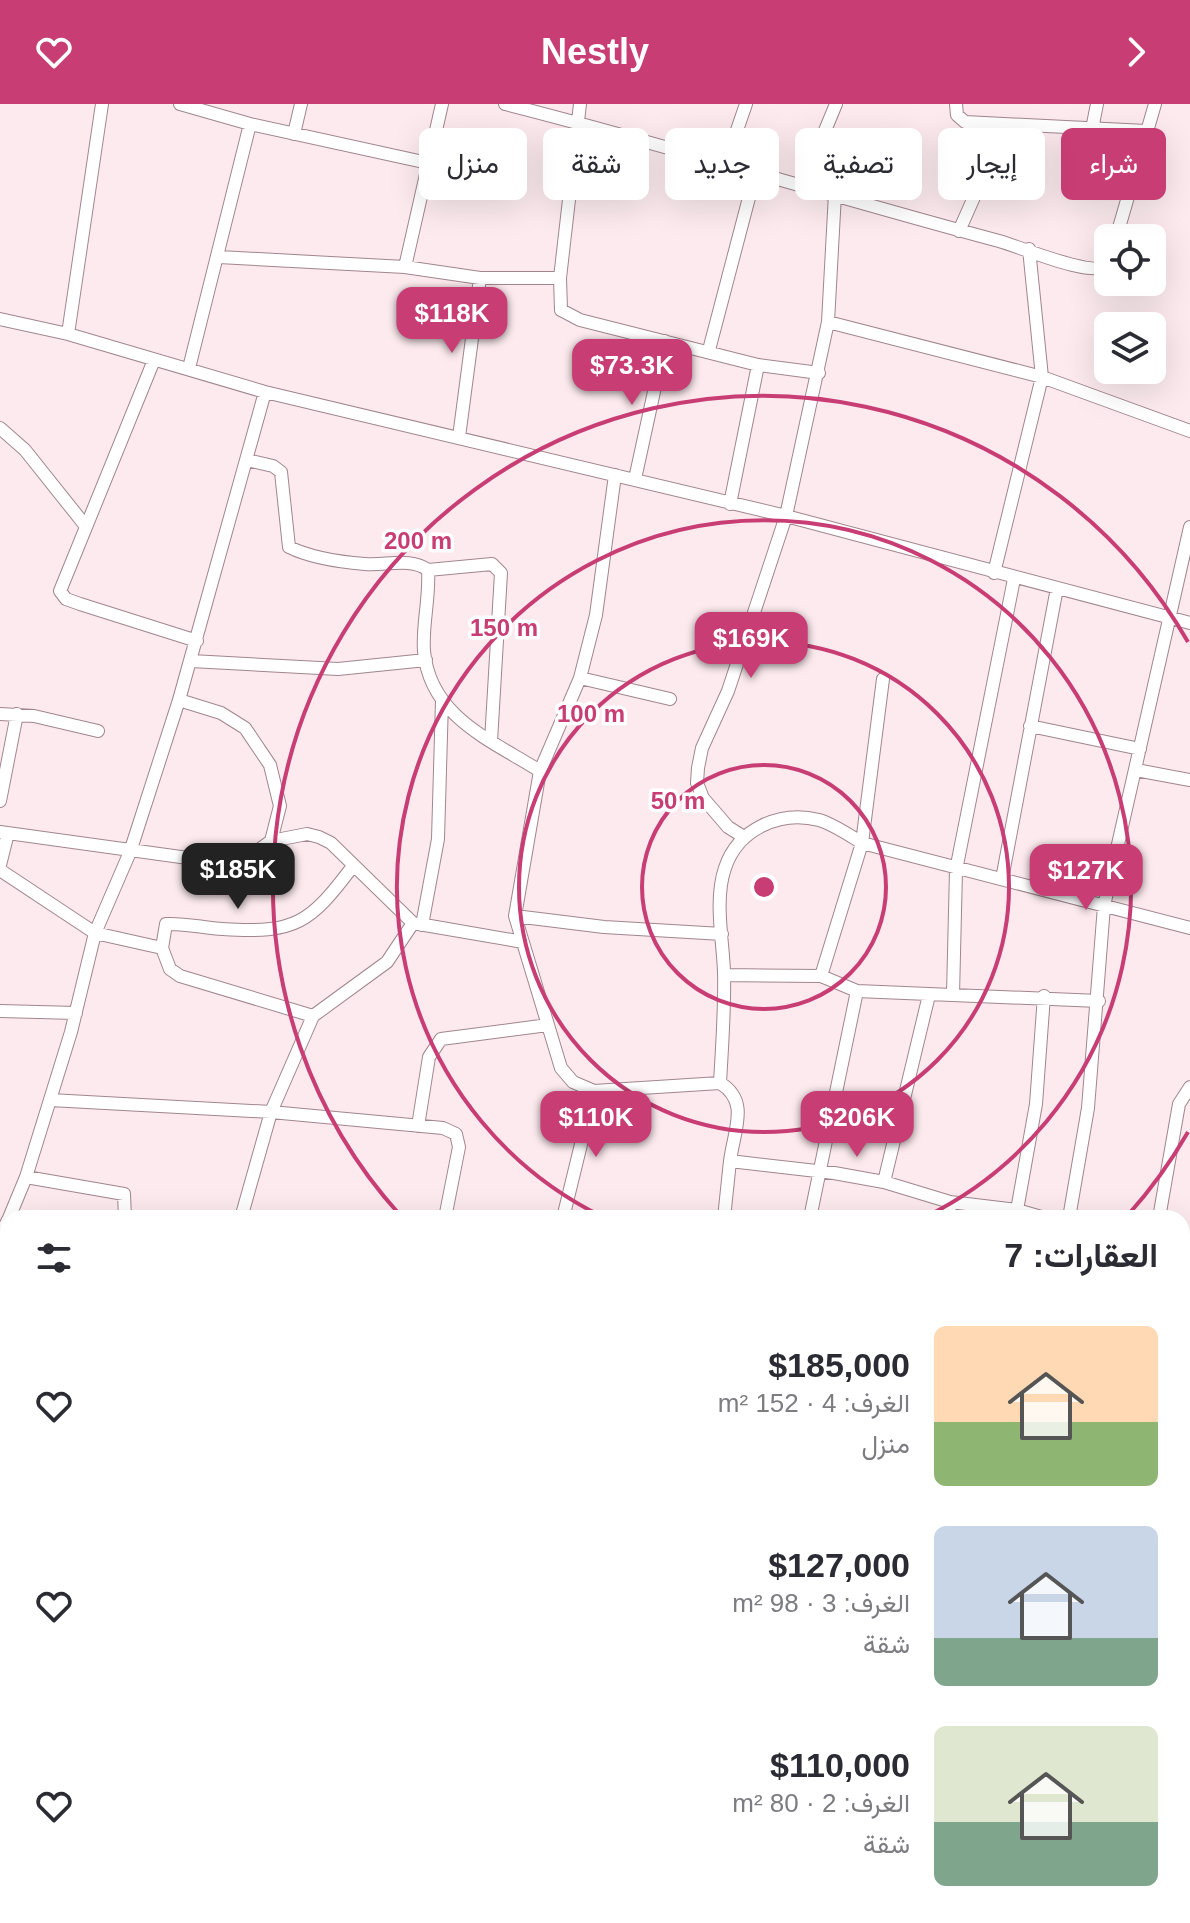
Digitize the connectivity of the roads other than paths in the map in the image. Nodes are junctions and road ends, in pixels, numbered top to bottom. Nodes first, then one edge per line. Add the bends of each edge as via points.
1 (102, 104) edge
2 (301, 104) edge
3 (442, 104) edge
4 (505, 104) edge
5 (580, 104) edge
6 (746, 104) edge
7 (836, 104) edge
8 (956, 104) edge
9 (1097, 104) edge
10 (1155, 104) edge
11 (185, 105) edge
12 (578, 122) junction
13 (250, 124) junction
14 (1006, 125) junction
15 (436, 128) edge
16 (738, 128) edge
17 (826, 128) edge
18 (1070, 128) edge
19 (1092, 128) edge
20 (1147, 128) edge
21 (294, 134) junction
22 (665, 146) edge
23 (419, 161) edge
24 (420, 200) edge
25 (748, 200) edge
26 (835, 200) edge
27 (855, 200) edge
28 (1127, 200) edge
29 (1120, 224) edge
30 (959, 231) junction
31 (1029, 249) junction
32 (219, 257) junction
33 (405, 267) junction
34 (1094, 271) edge
35 (480, 278) junction
36 (560, 278) junction
37 (0, 319) edge
38 (828, 322) junction
39 (68, 334) junction
40 (665, 341) junction
41 (709, 350) junction
42 (154, 360) junction
43 (758, 365) junction
44 (189, 368) junction
45 (819, 373) junction
46 (1042, 377) junction
47 (265, 392) junction
48 (0, 428) edge
49 (1190, 431) edge
50 (459, 437) junction
51 (247, 460) junction
52 (615, 475) junction
53 (635, 479) junction
54 (730, 504) junction
55 (786, 516) junction
56 (84, 524) junction
57 (1190, 527) edge
58 (428, 570) junction
59 (994, 573) junction
60 (1014, 579) junction
61 (1057, 588) junction
62 (1169, 618) junction
63 (1190, 623) edge
64 (197, 641) junction
65 (426, 660) junction
66 (191, 661) junction
67 (580, 678) junction
68 (883, 679) dead end
69 (670, 699) dead end
70 (179, 700) junction
71 (442, 701) junction
72 (0, 714) edge
73 (17, 714) junction
74 (1030, 726) junction
75 (98, 731) dead end
76 (491, 741) junction
77 (1140, 749) junction
78 (1136, 770) junction
79 (540, 771) junction
80 (1190, 780) edge
81 (0, 801) edge
82 (4, 832) edge
83 (744, 837) junction
84 (271, 841) junction
85 (862, 843) junction
86 (130, 852) junction
87 (353, 866) junction
88 (0, 867) edge
89 (956, 870) junction
90 (1002, 879) junction
91 (1104, 906) junction
92 (515, 916) junction
93 (418, 924) junction
94 (1190, 928) edge
95 (95, 933) junction
96 (722, 934) junction
97 (523, 942) junction
98 (162, 948) junction
99 (724, 975) junction
100 (821, 976) junction
101 (857, 991) junction
102 (929, 995) junction
103 (953, 995) junction
104 (1044, 996) junction
105 (1099, 1001) junction
106 (0, 1011) edge
107 (76, 1013) junction
108 (313, 1016) junction
109 (548, 1025) junction
110 (720, 1083) junction
111 (1190, 1087) edge
112 (594, 1091) junction
113 (50, 1100) junction
114 (271, 1112) junction
115 (418, 1126) junction
116 (730, 1161) junction
117 (821, 1170) junction
118 (26, 1177) junction
119 (884, 1182) junction
120 (950, 1202) junction
121 (12, 1210) edge
122 (125, 1210) edge
123 (243, 1210) edge
124 (447, 1210) edge
125 (565, 1210) edge
126 (725, 1210) edge
127 (812, 1210) edge
128 (950, 1210) edge
129 (1017, 1210) joint
130 (1070, 1210) edge
131 (1160, 1210) edge

1 - 39 street
2 - 21 street
3 - 15 street
4 - 12 street
5 - 12 street
6 - 16 street
7 - 17 street
8 - 14 street via 957,115 965,122
9 - 19 street
10 - 20 street
11 - 13 street
12 - 22 street
12 - 36 street
13 - 21 street
13 - 32 street
14 - 18 street
14 - 30 street
21 - 23 street
24 - 33 street
25 - 41 street
26 - 38 street
27 - 30 street
28 - 29 street
30 - 31 street
31 - 34 street
31 - 46 street
32 - 33 street
32 - 44 street
33 - 35 street
35 - 36 street
35 - 50 street
36 - 40 street via 561,310 580,320
37 - 39 street
38 - 45 street
38 - 46 street
39 - 42 street
40 - 41 street
40 - 53 street
41 - 43 street
42 - 44 street
42 - 56 street
43 - 45 street
43 - 54 street
44 - 47 street
45 - 55 street
46 - 49 street
46 - 59 street
47 - 50 street
47 - 51 street
48 - 56 street via 25,450
50 - 52 street
51 - 58 street via 281,472 289,547 366,564 420,564
51 - 64 street
52 - 53 street
52 - 67 street via 596,615
53 - 54 street
54 - 55 street
55 - 59 street
55 - 83 street via 698,768 703,798
56 - 64 street via 63,578 60,591 66,599
57 - 62 street
58 - 65 street
58 - 76 street via 492,564 501,573
59 - 60 street
60 - 61 street
60 - 89 street
61 - 62 street
61 - 74 street
62 - 63 street
62 - 77 street
64 - 66 street
65 - 66 street via 338,669
65 - 71 street
66 - 70 street
67 - 69 street
67 - 79 street
68 - 85 street
70 - 84 street via 221,713 245,728 270,765 280,806
70 - 86 street
71 - 76 street via 467,728
71 - 93 street via 438,839
72 - 73 street
73 - 75 street
73 - 81 street
74 - 77 street
74 - 90 street
76 - 79 street
77 - 78 street
78 - 80 street
78 - 91 street
79 - 92 street
82 - 86 street
82 - 88 street
83 - 85 street via 764,823 789,817 820,821
83 - 96 street via 725,868
84 - 86 street via 248,858 224,863
84 - 87 street via 319,837
85 - 89 street
85 - 100 street
86 - 95 street
87 - 93 street
87 - 98 street via 324,905 303,922 275,930 166,924
88 - 95 street
89 - 90 street
89 - 103 street
90 - 91 street
91 - 94 street
91 - 105 street
92 - 96 street
92 - 97 street
93 - 97 street
93 - 108 street via 387,962
95 - 98 street
95 - 107 street
96 - 99 street
97 - 109 street
98 - 108 street via 170,969 180,976
99 - 100 street
99 - 110 street
100 - 101 street
101 - 102 street
101 - 117 street
102 - 103 street
102 - 119 street
103 - 104 street
104 - 105 street
104 - 129 street via 1036,1104
105 - 130 street
106 - 107 street
107 - 113 street
108 - 114 street
109 - 112 street via 561,1068 573,1082
109 - 115 street via 441,1039 429,1057
110 - 112 street
110 - 116 street via 739,1101
111 - 131 street via 1179,1104
112 - 125 street
113 - 114 street
113 - 118 street
114 - 115 street
114 - 123 street
115 - 124 street via 456,1134 459,1147
116 - 117 street
116 - 126 street
117 - 119 street
117 - 127 street
118 - 121 street
118 - 122 street via 124,1194
119 - 120 street
120 - 128 street
120 - 129 street

